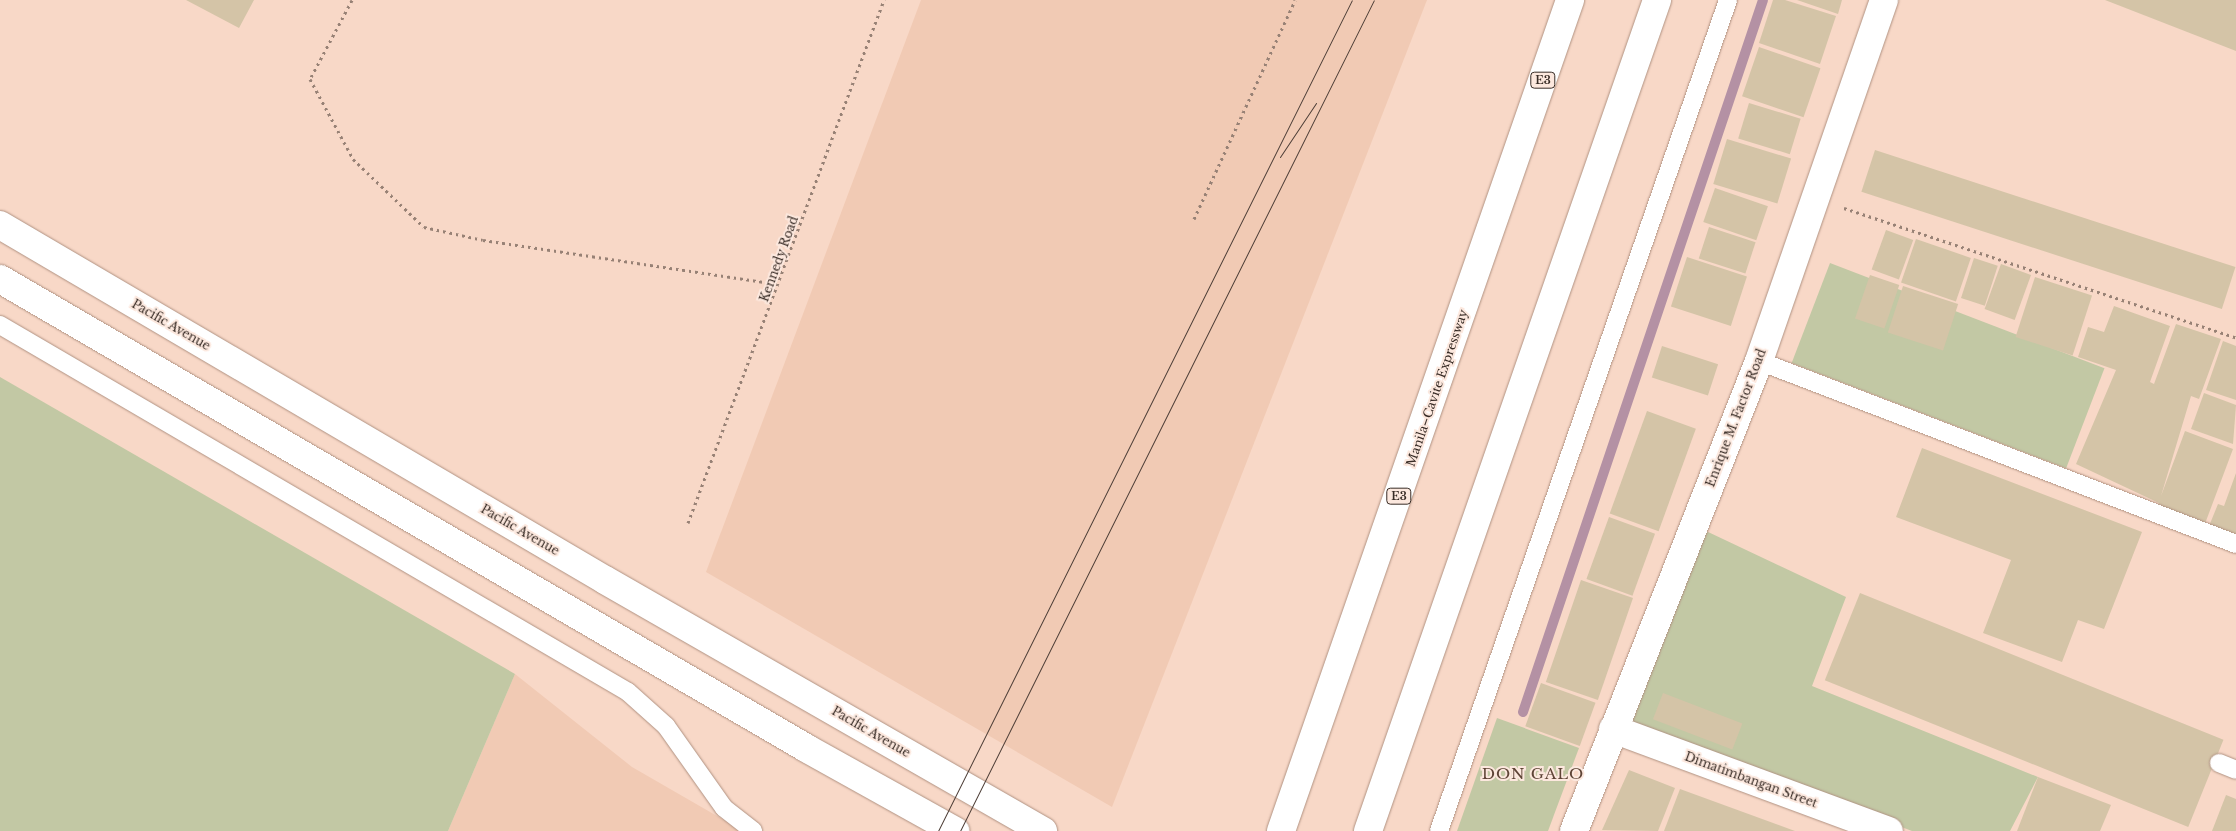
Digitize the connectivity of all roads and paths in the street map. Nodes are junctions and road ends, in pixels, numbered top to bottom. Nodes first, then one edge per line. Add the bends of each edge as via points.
1 (352, 0) edge
2 (884, 0) edge
3 (1295, 0) edge
4 (1570, 0) edge
5 (1657, 0) edge
6 (1728, 0) edge
7 (1884, 0) edge
8 (1815, 198) junction
9 (1194, 219) dead end
10 (0, 224) edge
11 (0, 280) edge
12 (779, 284) junction
13 (0, 325) edge
14 (2236, 338) edge
15 (1759, 361) junction
16 (688, 523) dead end
17 (2236, 544) edge
18 (1613, 728) junction
19 (2219, 763) dead end
20 (2236, 770) edge
21 (753, 831) edge
22 (956, 831) edge
23 (1043, 831) edge
24 (1281, 831) edge
25 (1368, 831) edge
26 (1439, 831) edge
27 (1574, 831) edge
28 (1889, 831) edge

1 - 12 path via 310,79 353,159 424,227 482,240
2 - 12 path, Kennedy Road
3 - 9 path
4 - 24 main road, Manila–Cavite Expressway / E3
5 - 25 main road
6 - 26 lane
7 - 8 main road, Enrique M. Factor Road
8 - 14 path
8 - 15 main road, Enrique M. Factor Road
10 - 23 main road, Pacific Avenue via 605,580
11 - 22 main road via 789,738
12 - 16 path, Kennedy Road
13 - 21 lane via 628,692 666,726 724,808
15 - 17 lane
15 - 18 main road, Enrique M. Factor Road
18 - 27 main road, Enrique M. Factor Road
18 - 28 main road, Dimatimbangan Street
19 - 20 lane

